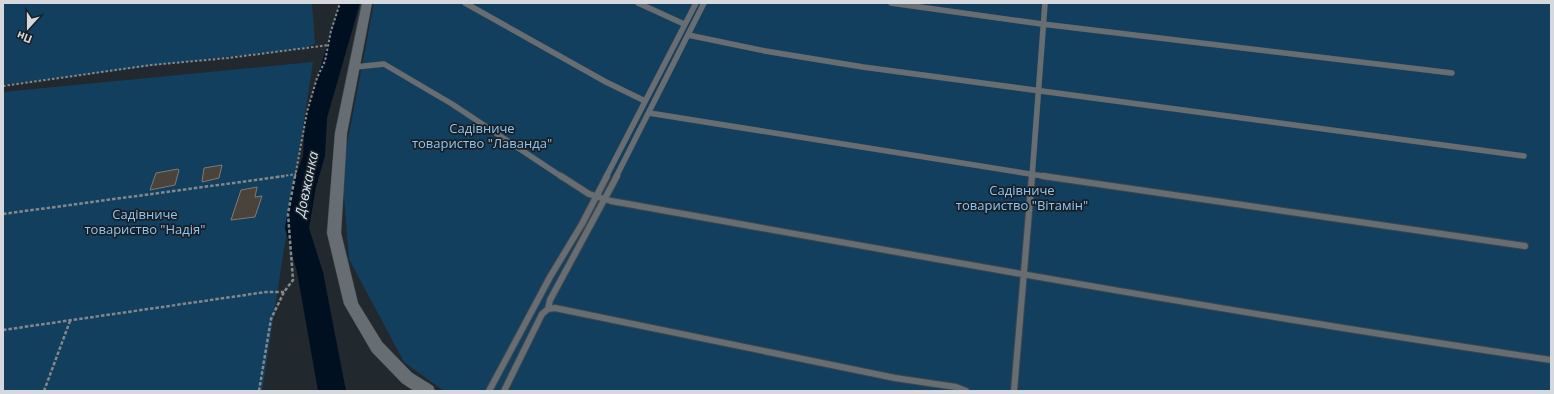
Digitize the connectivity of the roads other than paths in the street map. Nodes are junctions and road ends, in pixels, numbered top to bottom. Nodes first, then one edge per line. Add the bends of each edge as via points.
1 (367, 3) edge
2 (465, 3) edge
3 (638, 3) edge
4 (696, 3) edge
5 (704, 3) edge
6 (891, 3) edge
7 (1045, 3) edge
8 (684, 24) junction
9 (1043, 24) junction
10 (688, 35) junction
11 (355, 67) junction
12 (1452, 73) dead end
13 (1038, 91) junction
14 (645, 101) junction
15 (649, 113) junction
16 (1524, 156) dead end
17 (1032, 174) junction
18 (596, 195) junction
19 (605, 198) junction
20 (1525, 246) dead end
21 (1024, 275) junction
22 (548, 309) junction
23 (1551, 360) edge
24 (427, 391) edge
25 (489, 391) edge
26 (504, 391) edge
27 (966, 391) edge
28 (1014, 391) edge

1 - 11 street
2 - 14 lane
3 - 8 lane
4 - 8 lane
5 - 10 lane
6 - 9 lane
7 - 9 lane
8 - 14 lane
9 - 12 lane
9 - 13 lane
10 - 13 lane via 765,51
10 - 15 lane
11 - 18 lane via 384,64 452,104 589,194
11 - 24 street via 341,133 335,206 334,232 342,272 352,304 377,347 407,378
13 - 16 lane
13 - 17 lane
14 - 18 lane
15 - 17 lane
15 - 19 lane
17 - 20 lane
17 - 21 lane
18 - 19 lane
18 - 25 lane
19 - 21 lane
19 - 22 lane via 550,300
21 - 23 lane
21 - 28 lane
22 - 26 lane via 542,314
22 - 27 lane via 555,308

